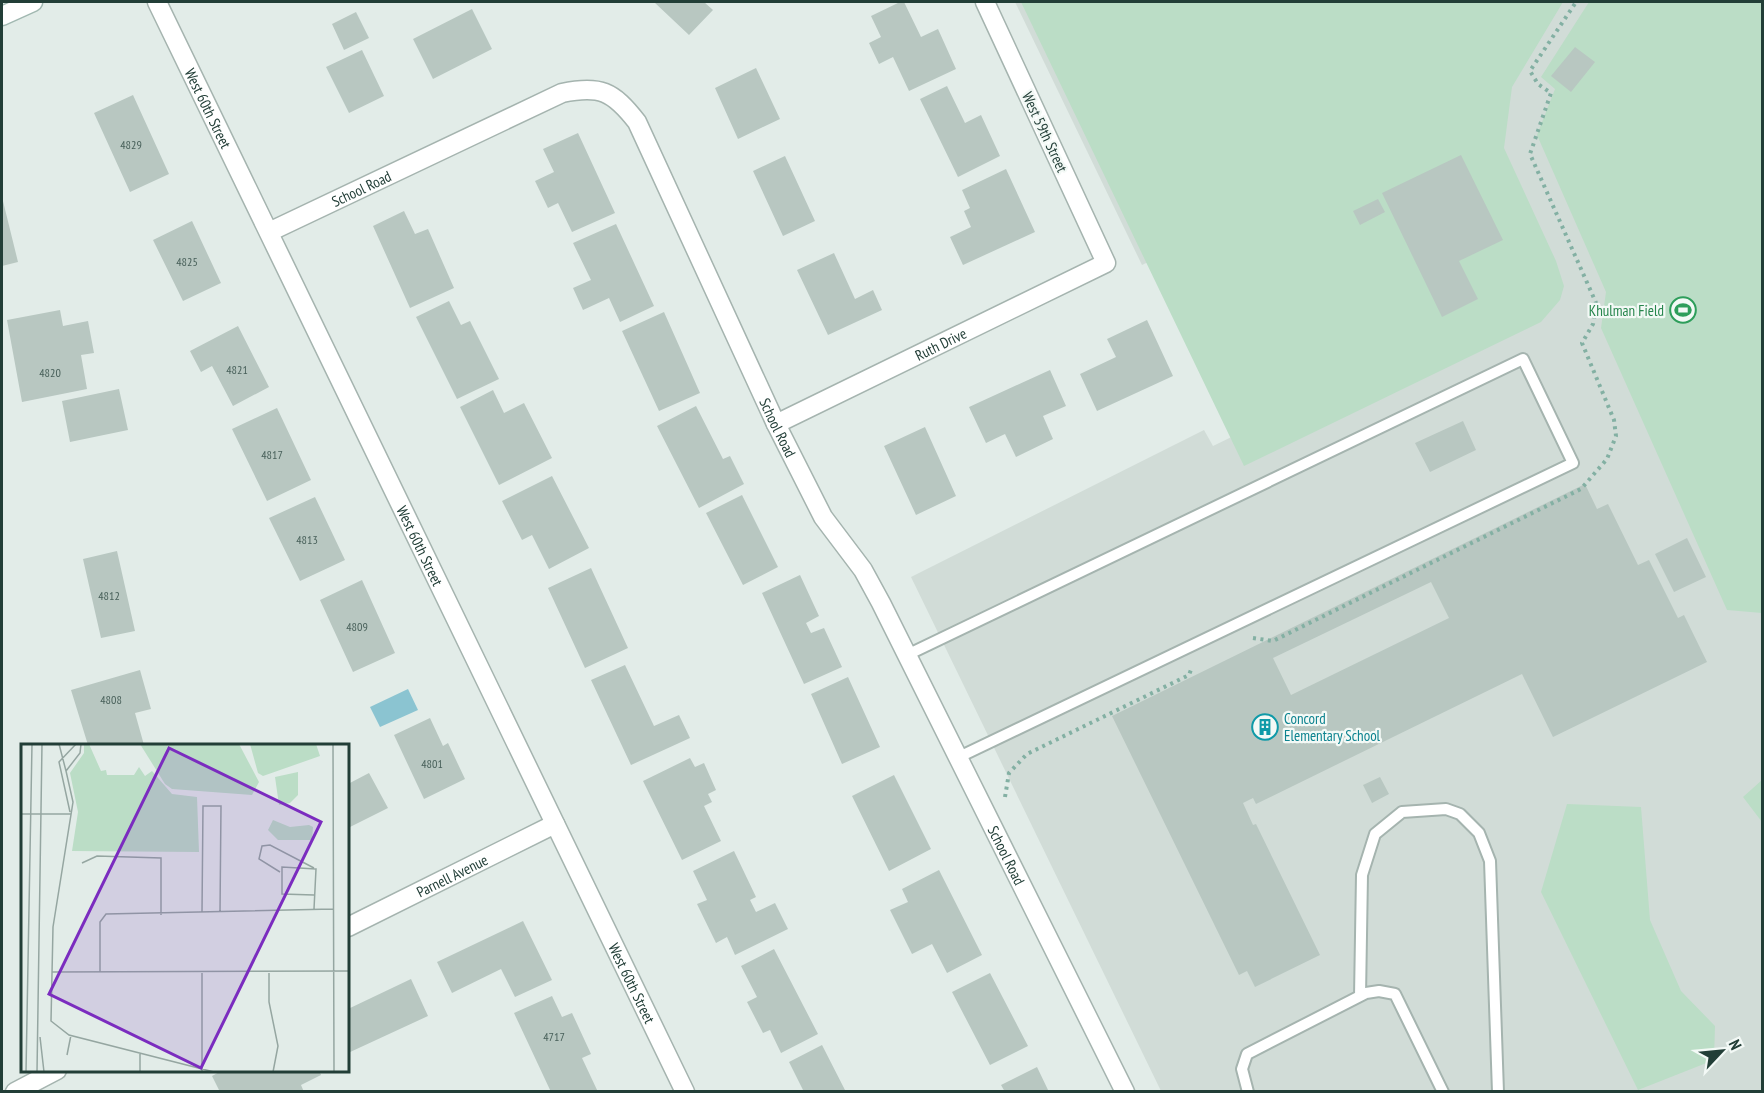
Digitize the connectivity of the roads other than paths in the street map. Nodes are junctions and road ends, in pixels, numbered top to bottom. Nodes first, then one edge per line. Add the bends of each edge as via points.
1 (33, 2) edge
2 (157, 2) edge
3 (985, 2) edge
4 (2, 16) edge
5 (269, 232) junction
6 (1106, 263) joint
7 (776, 424) junction
8 (907, 655) junction
9 (959, 757) junction
10 (555, 824) junction
11 (350, 926) edge
12 (1360, 996) junction
13 (55, 1072) edge
14 (15, 1092) edge
15 (685, 1092) edge
16 (1125, 1092) edge
17 (1248, 1092) edge
18 (1443, 1092) edge
19 (1498, 1092) edge

1 - 4 street
2 - 5 street, West 60th Street
3 - 6 street, West 59th Street
5 - 7 street, School Road via 562,93 584,89 605,92 623,104 637,122
5 - 10 street, West 60th Street
6 - 7 street, Ruth Drive
7 - 8 street, School Road via 823,517 863,570
8 - 9 street, School Road
8 - 9 lane via 1523,359 1573,463
9 - 16 street, School Road
10 - 11 street, Parnell Avenue
10 - 15 street, West 60th Street
12 - 17 lane via 1247,1054 1242,1069
12 - 18 lane via 1379,991 1395,994
12 - 19 lane via 1362,875 1375,834 1401,812 1446,809 1460,814 1479,833 1491,861
13 - 14 street

